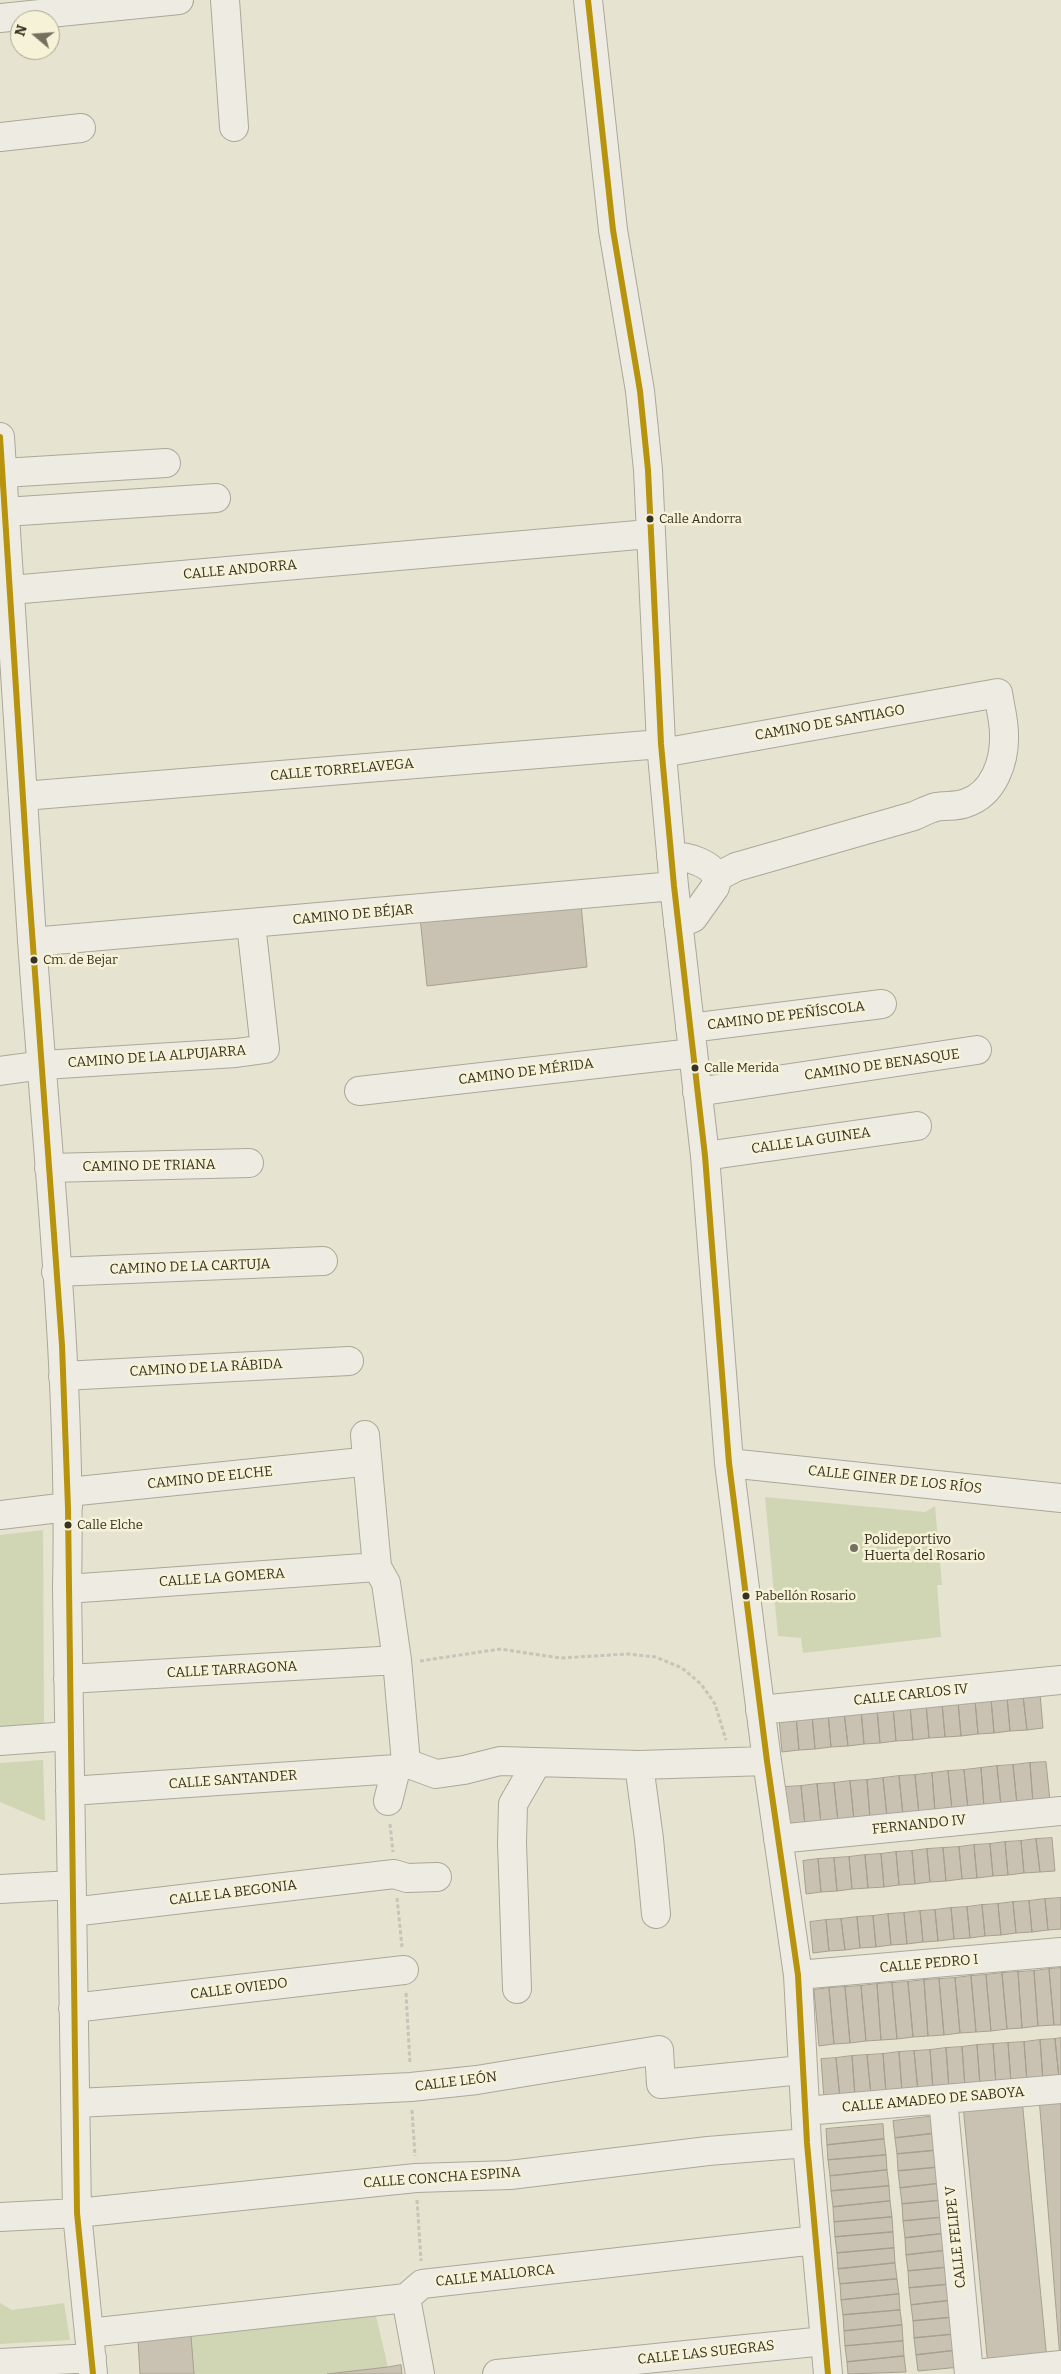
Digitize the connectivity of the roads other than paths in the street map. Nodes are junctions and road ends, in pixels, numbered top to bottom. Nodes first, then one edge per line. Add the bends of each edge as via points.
1 (179, 0) edge
2 (225, 0) edge
3 (588, 0) edge
4 (0, 18) edge
5 (234, 127) dead end
6 (80, 128) dead end
7 (0, 137) edge
8 (0, 436) edge
9 (166, 463) dead end
10 (2, 473) junction
11 (216, 498) dead end
12 (6, 512) junction
13 (649, 534) junction
14 (11, 590) junction
15 (10, 719) edge
16 (661, 749) junction
17 (23, 796) junction
18 (671, 856) junction
19 (717, 877) junction
20 (674, 886) junction
21 (251, 924) junction
22 (678, 924) junction
23 (32, 942) junction
24 (882, 1004) dead end
25 (692, 1040) junction
26 (977, 1050) dead end
27 (43, 1065) junction
28 (0, 1071) edge
29 (359, 1092) dead end
30 (697, 1092) junction
31 (917, 1126) dead end
32 (705, 1156) junction
33 (248, 1164) dead end
34 (49, 1168) junction
35 (323, 1261) dead end
36 (56, 1272) junction
37 (349, 1361) dead end
38 (63, 1376) junction
39 (366, 1435) dead end
40 (729, 1463) junction
41 (352, 1464) dead end
42 (1061, 1498) edge
43 (68, 1500) junction
44 (0, 1515) edge
45 (377, 1567) junction
46 (67, 1589) junction
47 (397, 1660) junction
48 (68, 1679) junction
49 (1061, 1683) edge
50 (760, 1710) junction
51 (69, 1736) junction
52 (0, 1741) edge
53 (767, 1761) junction
54 (536, 1764) junction
55 (638, 1765) junction
56 (401, 1766) junction
57 (70, 1791) junction
58 (388, 1800) dead end
59 (1061, 1810) edge
60 (778, 1839) junction
61 (437, 1877) dead end
62 (72, 1885) junction
63 (0, 1889) edge
64 (72, 1912) junction
65 (656, 1914) dead end
66 (1061, 1952) edge
67 (404, 1970) dead end
68 (798, 1976) junction
69 (517, 1989) dead end
70 (74, 2008) junction
71 (802, 2070) junction
72 (1061, 2089) edge
73 (943, 2099) junction
74 (76, 2102) junction
75 (804, 2111) junction
76 (807, 2143) junction
77 (77, 2213) junction
78 (0, 2217) edge
79 (816, 2240) junction
80 (414, 2291) junction
81 (826, 2341) junction
82 (92, 2355) edge
83 (0, 2363) edge
84 (1061, 2365) edge
85 (420, 2374) edge
86 (497, 2374) edge
87 (828, 2374) edge
88 (969, 2374) edge
89 (976, 2374) edge

1 - 4 street
2 - 5 street
3 - 13 street via 613,230 640,391 648,470
6 - 7 street
8 - 10 street
9 - 10 street
10 - 12 street
11 - 12 street
12 - 14 street
13 - 14 street, CALLE ANDORRA
13 - 16 street
14 - 15 street
15 - 17 street
16 - 17 street, CALLE TORRELAVEGA
16 - 18 street
16 - 19 street, CAMINO DE SANTIAGO via 998,693 1004,735 1000,768 980,796 962,804 936,807 736,867
17 - 23 street
18 - 19 street via 684,856 711,869
18 - 20 street
19 - 22 street via 715,887 693,918
20 - 21 street, CAMINO DE BÉJAR
20 - 22 street
21 - 23 street, CAMINO DE BÉJAR
21 - 27 street, CAMINO DE LA ALPUJARRA via 265,1049
22 - 25 street
23 - 27 street
24 - 25 street, CAMINO DE PEÑÍSCOLA
25 - 29 street, CAMINO DE MÉRIDA
25 - 30 street
26 - 30 street, CAMINO DE BENASQUE
27 - 28 street
27 - 34 street
30 - 32 street
31 - 32 street, CALLE LA GUINEA
32 - 40 street
33 - 34 street, CAMINO DE TRIANA
34 - 36 street
35 - 36 street, CAMINO DE LA CARTUJA
36 - 38 street
37 - 38 street, CAMINO DE LA RÁBIDA
38 - 43 street
39 - 45 street
40 - 42 street, CALLE GINER DE LOS RÍOS
40 - 50 street
41 - 43 street, CAMINO DE ELCHE
43 - 44 street, CAMINO DE ELCHE
43 - 46 street
45 - 46 street, CALLE LA GOMERA
45 - 47 street via 386,1584
46 - 48 street
47 - 48 street, CALLE TARRAGONA
47 - 56 street
48 - 51 street
49 - 50 street, CALLE CARLOS IV
50 - 53 street
51 - 52 street
51 - 57 street
53 - 55 street
53 - 60 street
54 - 55 street
54 - 56 street via 500,1761 436,1774
54 - 69 street via 513,1804
55 - 65 street
56 - 57 street, CALLE SANTANDER
56 - 58 street
57 - 62 street
59 - 60 street, FERNANDO IV
60 - 68 street
61 - 64 street, CALLE LA BEGONIA via 407,1878 394,1874
62 - 63 street
62 - 64 street
64 - 70 street
66 - 68 street, CALLE PEDRO I
67 - 70 street, CALLE OVIEDO
68 - 71 street
70 - 74 street
71 - 74 street, CALLE LEÓN via 661,2084 659,2050 478,2080 411,2087
71 - 75 street
72 - 73 street, CALLE AMADEO DE SABOYA
73 - 75 street, CALLE AMADEO DE SABOYA
73 - 88 street, CALLE FELIPE V
74 - 77 street
75 - 76 street
76 - 77 street, CALLE CONCHA ESPINA via 708,2151 510,2175 416,2178
76 - 79 street
77 - 78 street, CALLE CONCHA ESPINA
77 - 82 street
79 - 80 street, CALLE MALLORCA
79 - 81 street
80 - 82 street, CALLE MALLORCA
80 - 85 street
81 - 86 street, CALLE LAS SUEGRAS
81 - 87 street
82 - 83 street, CALLE MALLORCA
84 - 89 street

